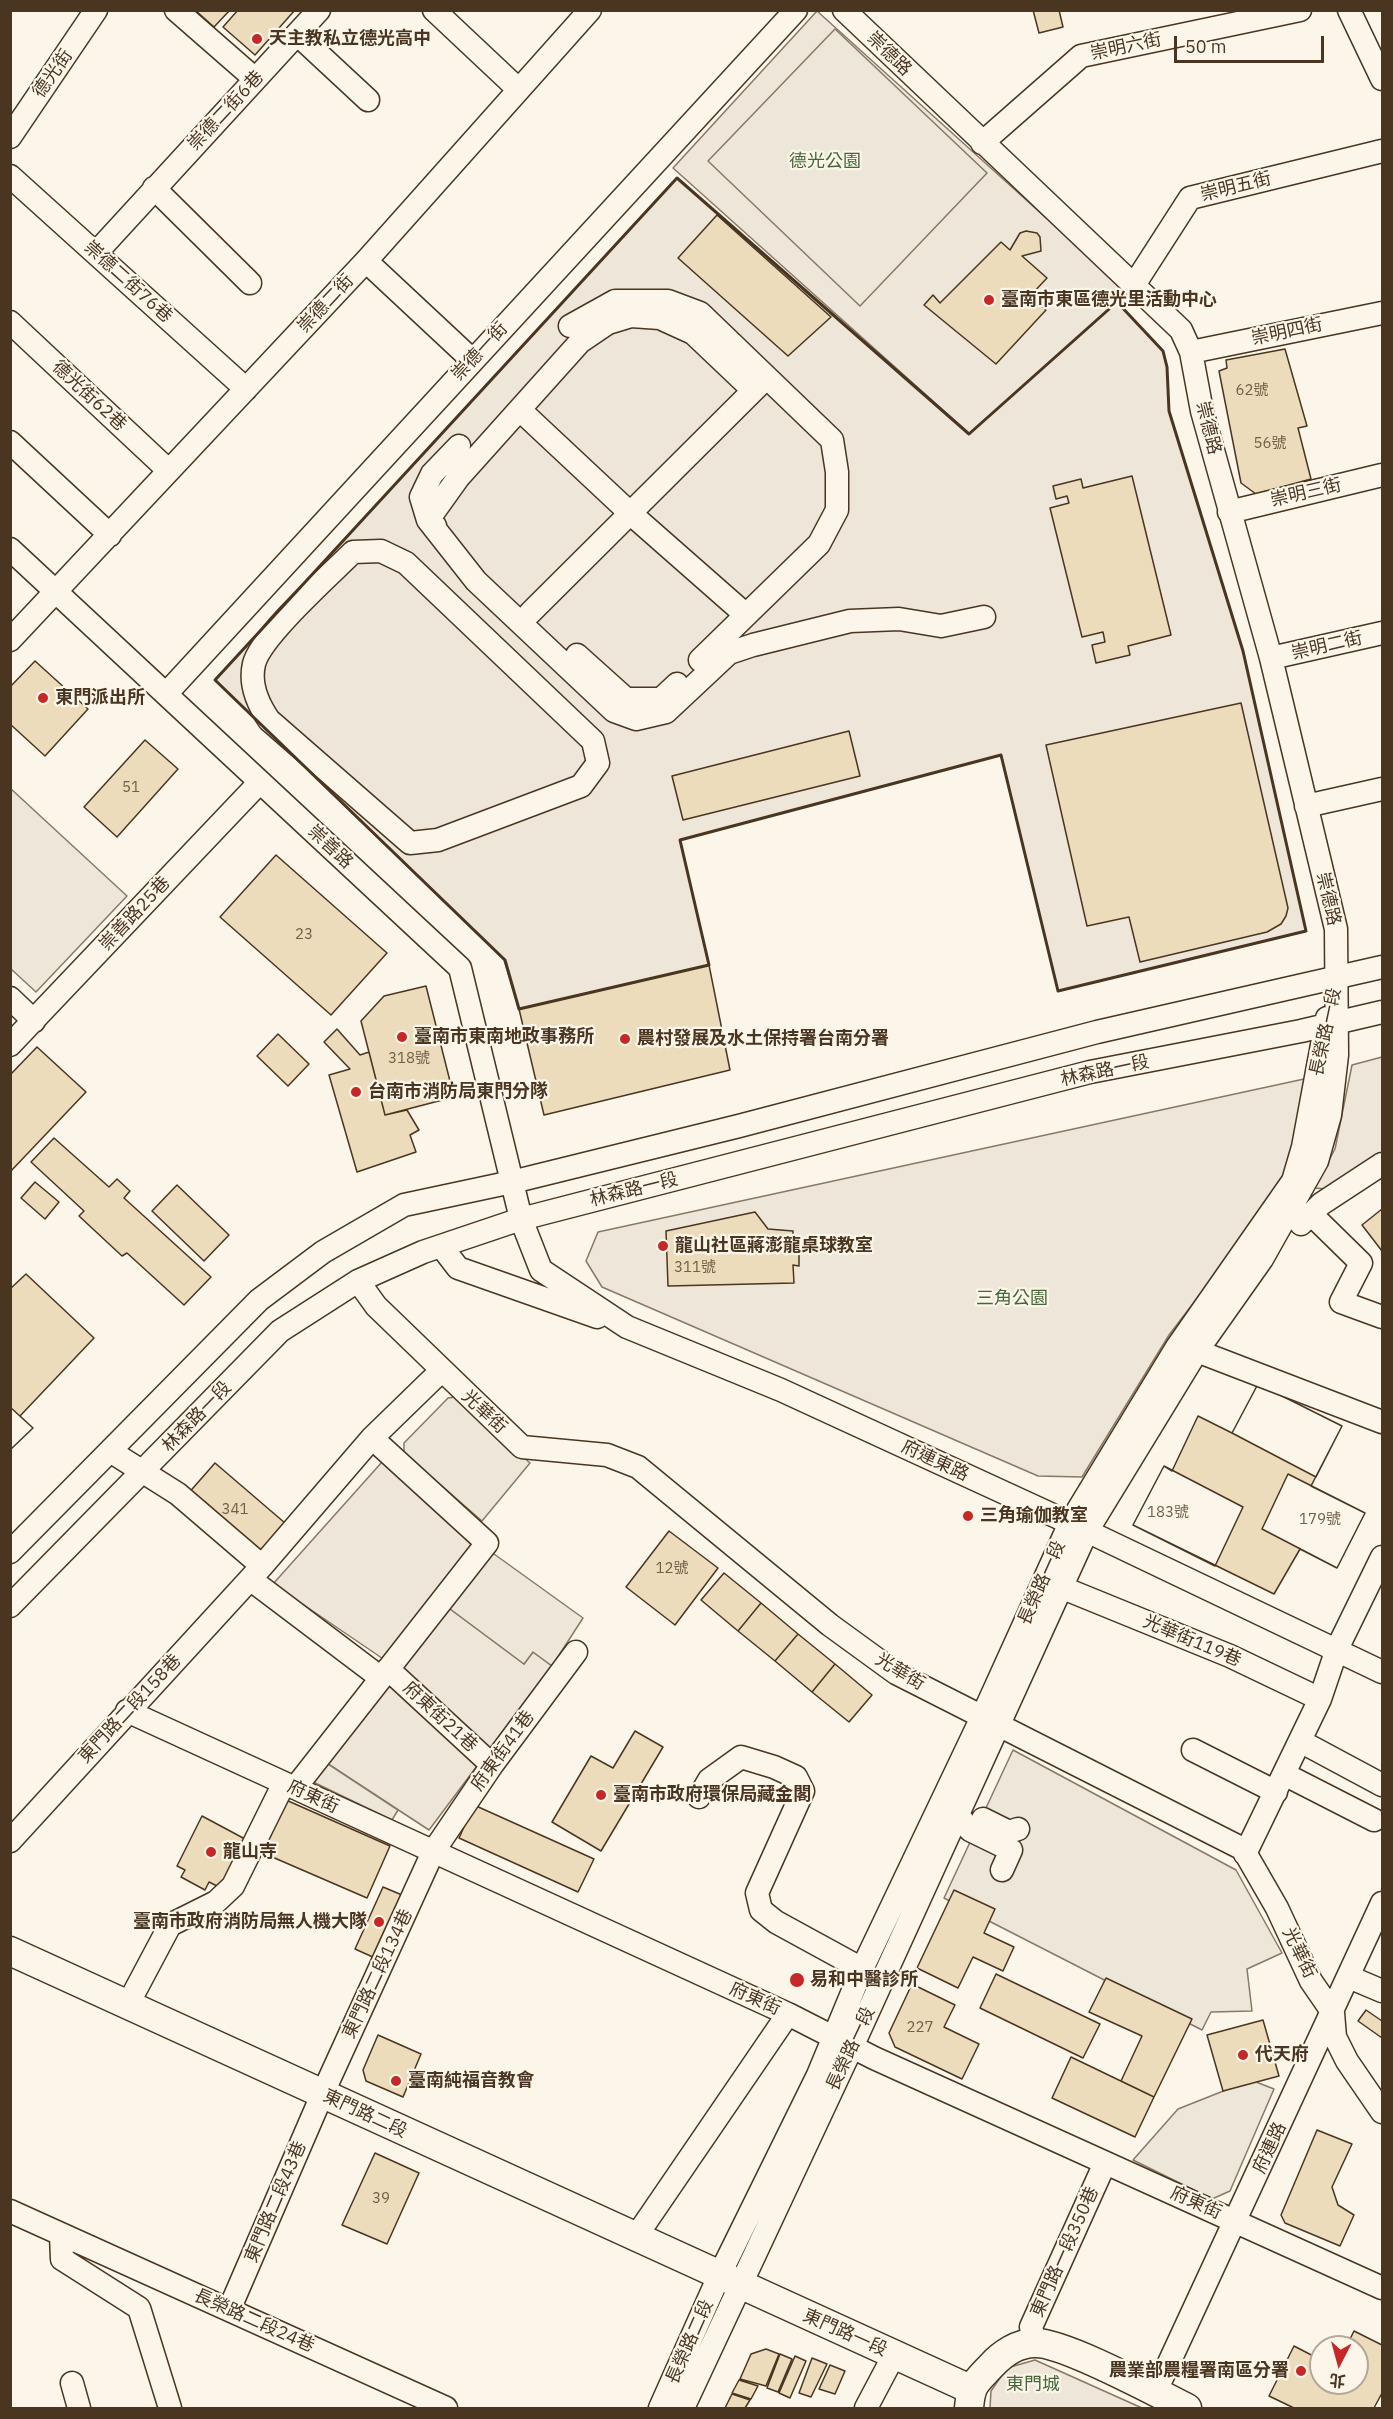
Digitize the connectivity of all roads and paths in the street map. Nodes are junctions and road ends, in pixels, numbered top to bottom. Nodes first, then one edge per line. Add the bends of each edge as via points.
1 (96, 10) edge
2 (176, 10) edge
3 (319, 10) edge
4 (434, 10) edge
5 (590, 10) edge
6 (796, 10) edge
7 (844, 10) edge
8 (1300, 10) edge
9 (1349, 10) edge
10 (297, 34) junction
11 (255, 79) junction
12 (1383, 79) edge
13 (518, 89) junction
14 (368, 100) dead end
15 (16, 116) edge
16 (10, 138) edge
17 (982, 143) junction
18 (1383, 151) edge
19 (10, 176) edge
20 (154, 188) junction
21 (96, 253) junction
22 (366, 261) junction
23 (250, 283) dead end
24 (1134, 285) junction
25 (1383, 313) edge
26 (10, 322) edge
27 (570, 326) dead end
28 (1191, 352) junction
29 (472, 360) junction
30 (761, 383) junction
31 (246, 390) junction
32 (520, 410) junction
33 (10, 442) edge
34 (459, 446) dead end
35 (168, 471) junction
36 (1383, 475) edge
37 (1229, 512) junction
38 (630, 513) junction
39 (428, 520) junction
40 (110, 535) junction
41 (10, 549) edge
42 (56, 592) junction
43 (530, 614) junction
44 (746, 615) junction
45 (984, 617) dead end
46 (1383, 633) edge
47 (10, 640) edge
48 (1271, 658) junction
49 (166, 694) junction
50 (568, 716) joint
51 (260, 782) junction
52 (1383, 789) edge
53 (1306, 806) junction
54 (1383, 968) edge
55 (1337, 979) junction
56 (10, 998) edge
57 (1383, 1012) edge
58 (34, 1021) junction
59 (1331, 1024) junction
60 (10, 1045) edge
61 (1383, 1164) edge
62 (512, 1182) junction
63 (1311, 1214) junction
64 (521, 1219) junction
65 (441, 1246) junction
66 (1262, 1259) junction
67 (358, 1281) junction
68 (1383, 1317) edge
69 (627, 1327) junction
70 (1197, 1351) junction
71 (441, 1371) junction
72 (1383, 1422) edge
73 (372, 1438) junction
74 (110, 1451) junction
75 (144, 1472) junction
76 (1079, 1527) junction
77 (10, 1552) edge
78 (1383, 1557) edge
79 (256, 1573) junction
80 (1063, 1588) junction
81 (10, 1606) edge
82 (1337, 1649) junction
83 (576, 1652) dead end
84 (1383, 1672) edge
85 (384, 1673) junction
86 (1320, 1699) junction
87 (127, 1711) junction
88 (991, 1722) junction
89 (1300, 1741) junction
90 (1193, 1750) dead end
91 (492, 1765) junction
92 (1280, 1783) junction
93 (289, 1785) junction
94 (1383, 1785) edge
95 (699, 1797) dead end
96 (958, 1815) junction
97 (1374, 1820) dead end
98 (1018, 1829) dead end
99 (10, 1841) edge
100 (433, 1852) junction
101 (1245, 1854) junction
102 (1002, 1870) dead end
103 (1383, 1903) edge
104 (10, 1951) edge
105 (862, 1969) junction
106 (1350, 1977) junction
107 (1383, 1991) edge
108 (127, 2006) junction
109 (1333, 2013) junction
110 (788, 2014) junction
111 (843, 2043) junction
112 (322, 2095) junction
113 (1380, 2101) edge
114 (1104, 2163) junction
115 (10, 2211) edge
116 (1235, 2221) junction
117 (61, 2235) junction
118 (635, 2238) junction
119 (730, 2281) junction
120 (1383, 2288) edge
121 (229, 2310) junction
122 (1035, 2343) junction
123 (894, 2355) junction
124 (72, 2383) dead end
125 (1155, 2393) junction
126 (970, 2399) edge
127 (79, 2409) edge
128 (170, 2409) edge
129 (446, 2409) edge
130 (660, 2409) edge
131 (684, 2409) edge
132 (866, 2409) edge
133 (1187, 2409) edge

1 - 15 street, 德光街
2 - 11 street
3 - 10 street, 崇德二街6巷
4 - 13 street
5 - 13 street, 崇德二街
6 - 29 street, 崇德一街
7 - 17 street, 崇德路
8 - 17 street, 崇明六街 via 1081,56
9 - 12 street
10 - 11 street, 崇德二街6巷
10 - 14 street
11 - 20 street, 崇德二街6巷
13 - 22 street, 崇德二街
15 - 16 street, 德光街
17 - 24 street, 崇德路
18 - 24 street, 崇明五街 via 1190,198
19 - 21 street, 崇德二街76巷
20 - 21 street, 崇德二街6巷
20 - 23 street
21 - 31 street, 崇德二街76巷
22 - 29 street
22 - 31 street, 崇德二街
24 - 28 street, 崇德路 via 1181,330
25 - 28 street, 崇明四街
26 - 35 street, 德光街62巷
27 - 30 street via 615,301 668,301 700,313
28 - 37 street, 崇德路
29 - 49 street, 崇德一街
30 - 32 street via 693,333 660,318 631,316 608,323 580,342
30 - 38 street
30 - 44 street via 832,440 837,510 819,544
31 - 35 street, 崇德二街
32 - 38 street
32 - 39 street via 458,478
33 - 40 street
34 - 39 street via 432,474 421,497
35 - 40 street, 崇德二街
36 - 37 street, 崇明三街
37 - 48 street, 崇德路
38 - 43 street
38 - 44 street
39 - 43 street
39 - 45 street via 476,581 614,711 636,719 666,712 729,653 753,645 850,621 899,620 941,626
40 - 42 street, 崇德二街
41 - 42 street, 崇善路
42 - 47 street, 崇德二街
42 - 49 street, 崇善路
43 - 44 street via 626,699 662,699
46 - 48 street, 崇明二街
48 - 53 street, 崇德路
49 - 51 street, 崇善路
50 - 50 street via 406,563 381,551 353,552 268,638 254,663 255,699 269,720 410,843 438,840 581,786 598,763 593,741
51 - 58 street, 崇善路25巷
51 - 62 street, 崇善路 via 460,968
52 - 53 street
53 - 55 street, 崇德路 via 1336,929
54 - 55 street, 林森路一段
55 - 59 street, 長榮路一段
55 - 62 street, 林森路一段 via 1097,1032
56 - 58 street
57 - 59 street, 林森路一段
58 - 60 street, 崇善路25巷
59 - 64 street, 林森路一段 via 1090,1072
59 - 66 street, 長榮路一段 via 1335,1081 1317,1161
59 - 76 street, 長榮路一段 via 1293,1181 1177,1347
61 - 63 street
62 - 64 street, 崇善路
62 - 74 street, 林森路一段 via 404,1205 323,1252 259,1300
63 - 66 street
63 - 68 street via 1361,1263 1341,1302
64 - 65 street, 林森路一段
64 - 69 street, 府連東路 via 541,1270
65 - 67 street, 林森路一段
65 - 69 street via 458,1268
66 - 70 street, 長榮路一段
67 - 71 street, 光華街 via 376,1306
67 - 75 street, 林森路一段 via 280,1331
69 - 76 street, 府連東路 via 781,1390
70 - 72 street
70 - 76 street, 長榮路一段
71 - 73 street, 東門路二段158巷
71 - 88 street, 光華街 via 522,1447 608,1455 638,1467 896,1673
73 - 79 street, 東門路二段158巷
73 - 85 street via 488,1543
74 - 75 street
74 - 77 street, 林森路一段
75 - 79 street via 178,1494
75 - 81 street, 林森路一段
76 - 80 street, 長榮路一段
76 - 82 street, 府連東路
76 - 88 street, 長榮路一段
78 - 82 street
79 - 85 street
79 - 87 street, 東門路二段158巷
80 - 86 street, 光華街119巷 via 1230,1656
80 - 88 street, 長榮路一段
82 - 84 street, 府連東路
82 - 86 street
83 - 91 street, 府東街41巷
85 - 91 street, 府東街21巷
85 - 93 street
86 - 89 street
87 - 93 street, 府東街
87 - 99 street, 東門路二段158巷
88 - 96 street, 長榮路一段
88 - 101 street, 光華街
88 - 105 street, 長榮路一段
89 - 92 street
89 - 94 street
90 - 92 street
91 - 100 street, 府東街41巷
92 - 97 street
92 - 101 street
93 - 100 street, 府東街
93 - 108 street via 233,1886 216,1902 170,1925
95 - 105 street via 709,1780 741,1756 796,1777 803,1791 757,1893 761,1910
96 - 98 street via 977,1816 1009,1832
96 - 102 street via 970,1830 1011,1850
96 - 111 street, 長榮路一段
100 - 110 street, 府東街
100 - 112 street, 東門路二段134巷
101 - 109 street, 光華街 via 1277,1908 1311,1981
103 - 106 street, 府連路
104 - 108 main road, 東門路二段
105 - 111 street, 長榮路一段
106 - 107 street
106 - 109 street, 府連路
108 - 112 main road, 東門路二段
109 - 113 street, 光華街 via 1335,2037 1347,2061
109 - 116 street, 府連路
110 - 111 street, 府東街
110 - 118 street
111 - 114 street, 府東街
111 - 119 street, 長榮路一段
112 - 118 main road, 東門路二段
112 - 121 street, 東門路二段43巷
114 - 116 street, 府東街
114 - 122 street, 東門路一段350巷 via 1031,2327
115 - 117 street, 長榮路二段24巷
116 - 120 street, 府東街
116 - 125 street, 府連路
117 - 121 street, 長榮路二段24巷
117 - 128 street via 62,2259 139,2308
118 - 119 main road, 東門路二段
119 - 123 main road, 東門路一段
119 - 130 street, 長榮路二段
119 - 131 street, 長榮路二段
121 - 129 street, 長榮路二段24巷
122 - 125 main road via 1068,2352
122 - 126 main road, 東門路一段 via 1000,2357
123 - 126 main road, 東門路一段
123 - 132 street
124 - 127 street
125 - 133 main road

